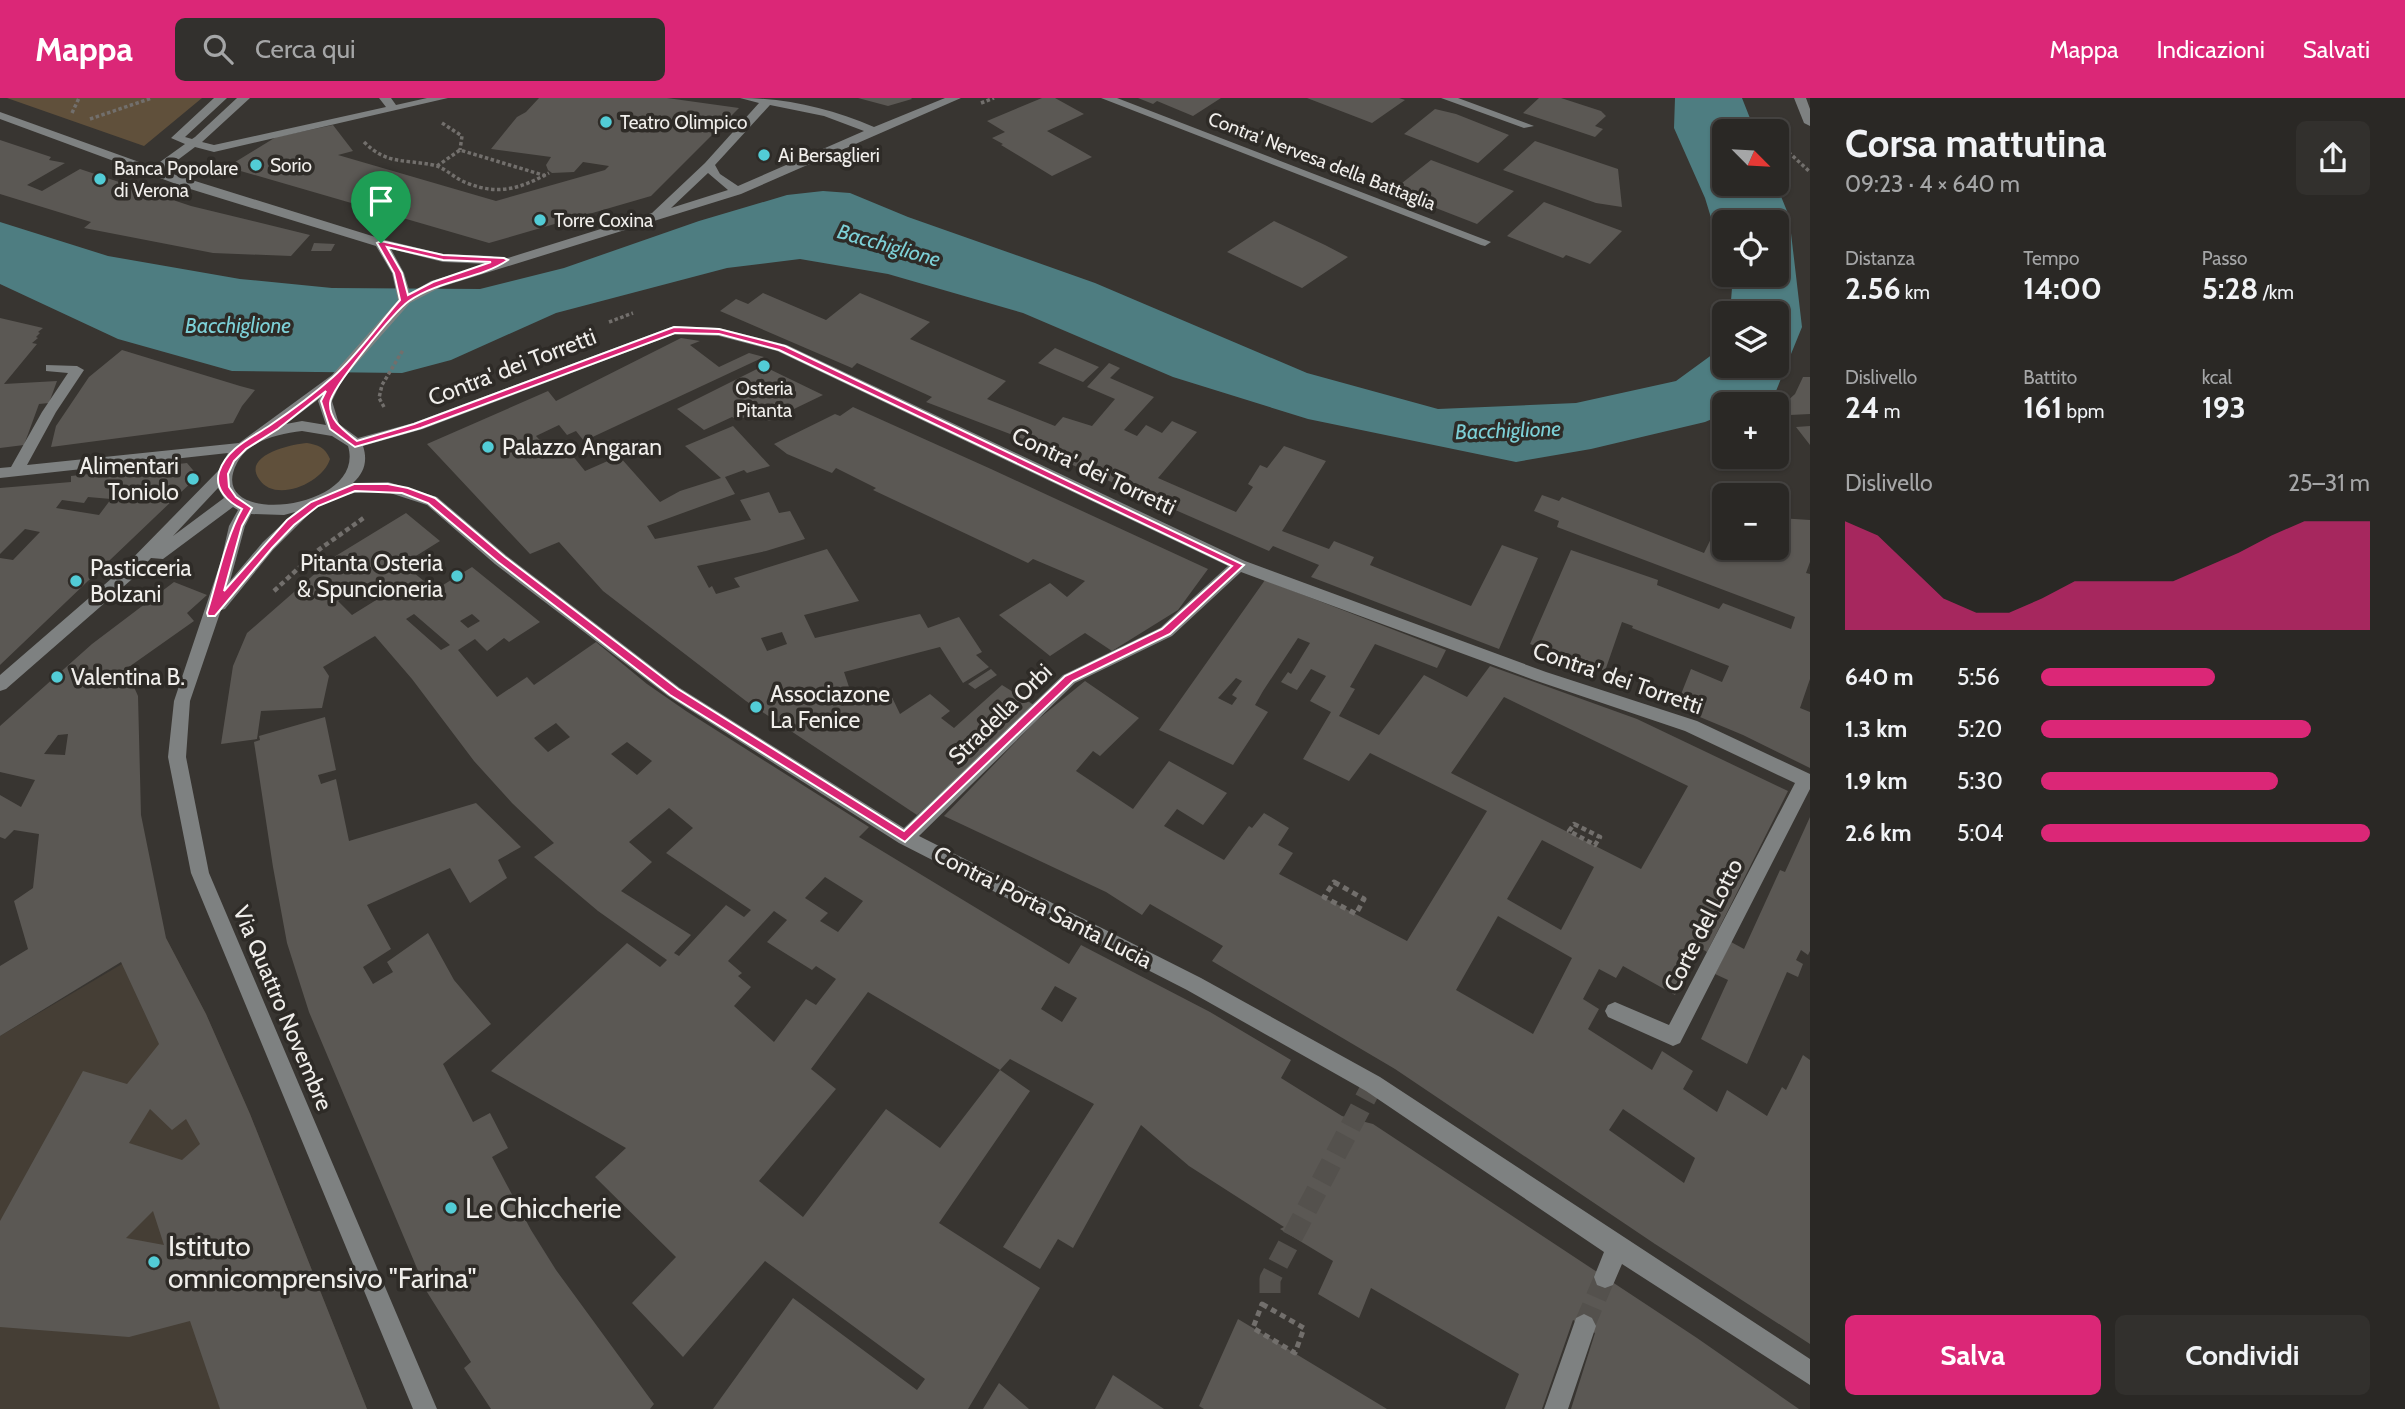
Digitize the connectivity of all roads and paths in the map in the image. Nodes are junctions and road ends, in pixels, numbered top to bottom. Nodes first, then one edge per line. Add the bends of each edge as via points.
1 (152, 98) edge
2 (220, 98) edge
3 (244, 98) edge
4 (385, 98) edge
5 (442, 98) edge
6 (746, 98) edge
7 (955, 98) edge
8 (1107, 98) edge
9 (1447, 98) edge
10 (1800, 98) edge
11 (769, 99) edge
12 (394, 108) junction
13 (0, 115) edge
14 (81, 123) dead end
15 (1810, 123) edge
16 (1528, 126) dead end
17 (874, 131) junction
18 (359, 136) dead end
19 (196, 141) junction
20 (1789, 153) edge
21 (709, 165) junction
22 (437, 166) junction
23 (153, 172) junction
24 (1810, 172) edge
25 (737, 191) junction
26 (655, 215) junction
27 (1485, 242) dead end
28 (381, 243) junction
29 (504, 260) junction
30 (405, 300) junction
31 (407, 343) dead end
32 (51, 368) dead end
33 (337, 378) junction
34 (379, 398) dead end
35 (340, 431) junction
36 (261, 436) junction
37 (355, 444) junction
38 (243, 447) junction
39 (17, 470) junction
40 (0, 472) edge
41 (223, 474) junction
42 (335, 494) junction
43 (232, 500) junction
44 (315, 504) junction
45 (247, 508) junction
46 (1239, 565) junction
47 (125, 576) junction
48 (212, 613) junction
49 (0, 685) edge
50 (1808, 781) edge
51 (1600, 837) joint
52 (905, 838) junction
53 (1364, 899) joint
54 (1615, 1011) dead end
55 (1617, 1248) junction
56 (1605, 1277) tunnel mouth
57 (1584, 1326) tunnel mouth
58 (1304, 1328) joint
59 (1810, 1373) edge
60 (425, 1409) edge
61 (1556, 1409) edge

1 - 14 path
2 - 19 street via 177,138
3 - 19 street
4 - 12 street
5 - 12 street
6 - 11 street
7 - 17 street
8 - 27 street, Contra' Nervesa della Battaglia
9 - 16 street
10 - 15 street
11 - 17 street via 854,121
11 - 21 street
12 - 19 street via 214,149
13 - 23 street
17 - 25 street
18 - 22 path via 379,156
19 - 23 street
20 - 24 path
21 - 25 street
21 - 26 street
22 - 22 path via 487,189 521,188 548,174 460,150
23 - 28 street
25 - 26 street
26 - 29 street
28 - 29 street via 443,258
28 - 30 street via 399,276
29 - 30 street
30 - 33 street
31 - 34 path via 382,384
32 - 39 street via 76,370
33 - 35 street via 325,401 333,426
33 - 36 street
35 - 36 street via 302,426
35 - 37 street
36 - 38 street
37 - 42 street via 356,470
37 - 46 street, Contra' dei Torretti via 428,423 674,330 719,332 782,348
38 - 39 street
38 - 41 street
39 - 40 street
41 - 43 street
41 - 47 street
42 - 44 street
42 - 52 street, Contra' Porta Santa Lucia via 388,487 432,501 501,560 674,692
43 - 45 street
43 - 47 street
44 - 45 street via 280,511
44 - 48 street, Via Quattro Novembre via 268,546
45 - 48 street, Via Quattro Novembre via 237,526
46 - 50 street, Contra' dei Torretti via 1539,676 1691,726
46 - 52 street, Stradella Orbi via 1166,632 1069,678
47 - 49 street
48 - 60 street, Via Quattro Novembre via 182,701 177,757 200,873
50 - 54 street, Corte del Lotto via 1673,1037
51 - 51 path via 1595,845 1569,831 1574,824
52 - 55 street, Contra' Porta Santa Lucia via 1195,984 1373,1084
53 - 53 path via 1356,914 1324,897 1334,882
55 - 56 street
55 - 59 street, Contra' Porta Santa Lucia
57 - 61 street
58 - 58 path via 1294,1353 1253,1328 1262,1304

